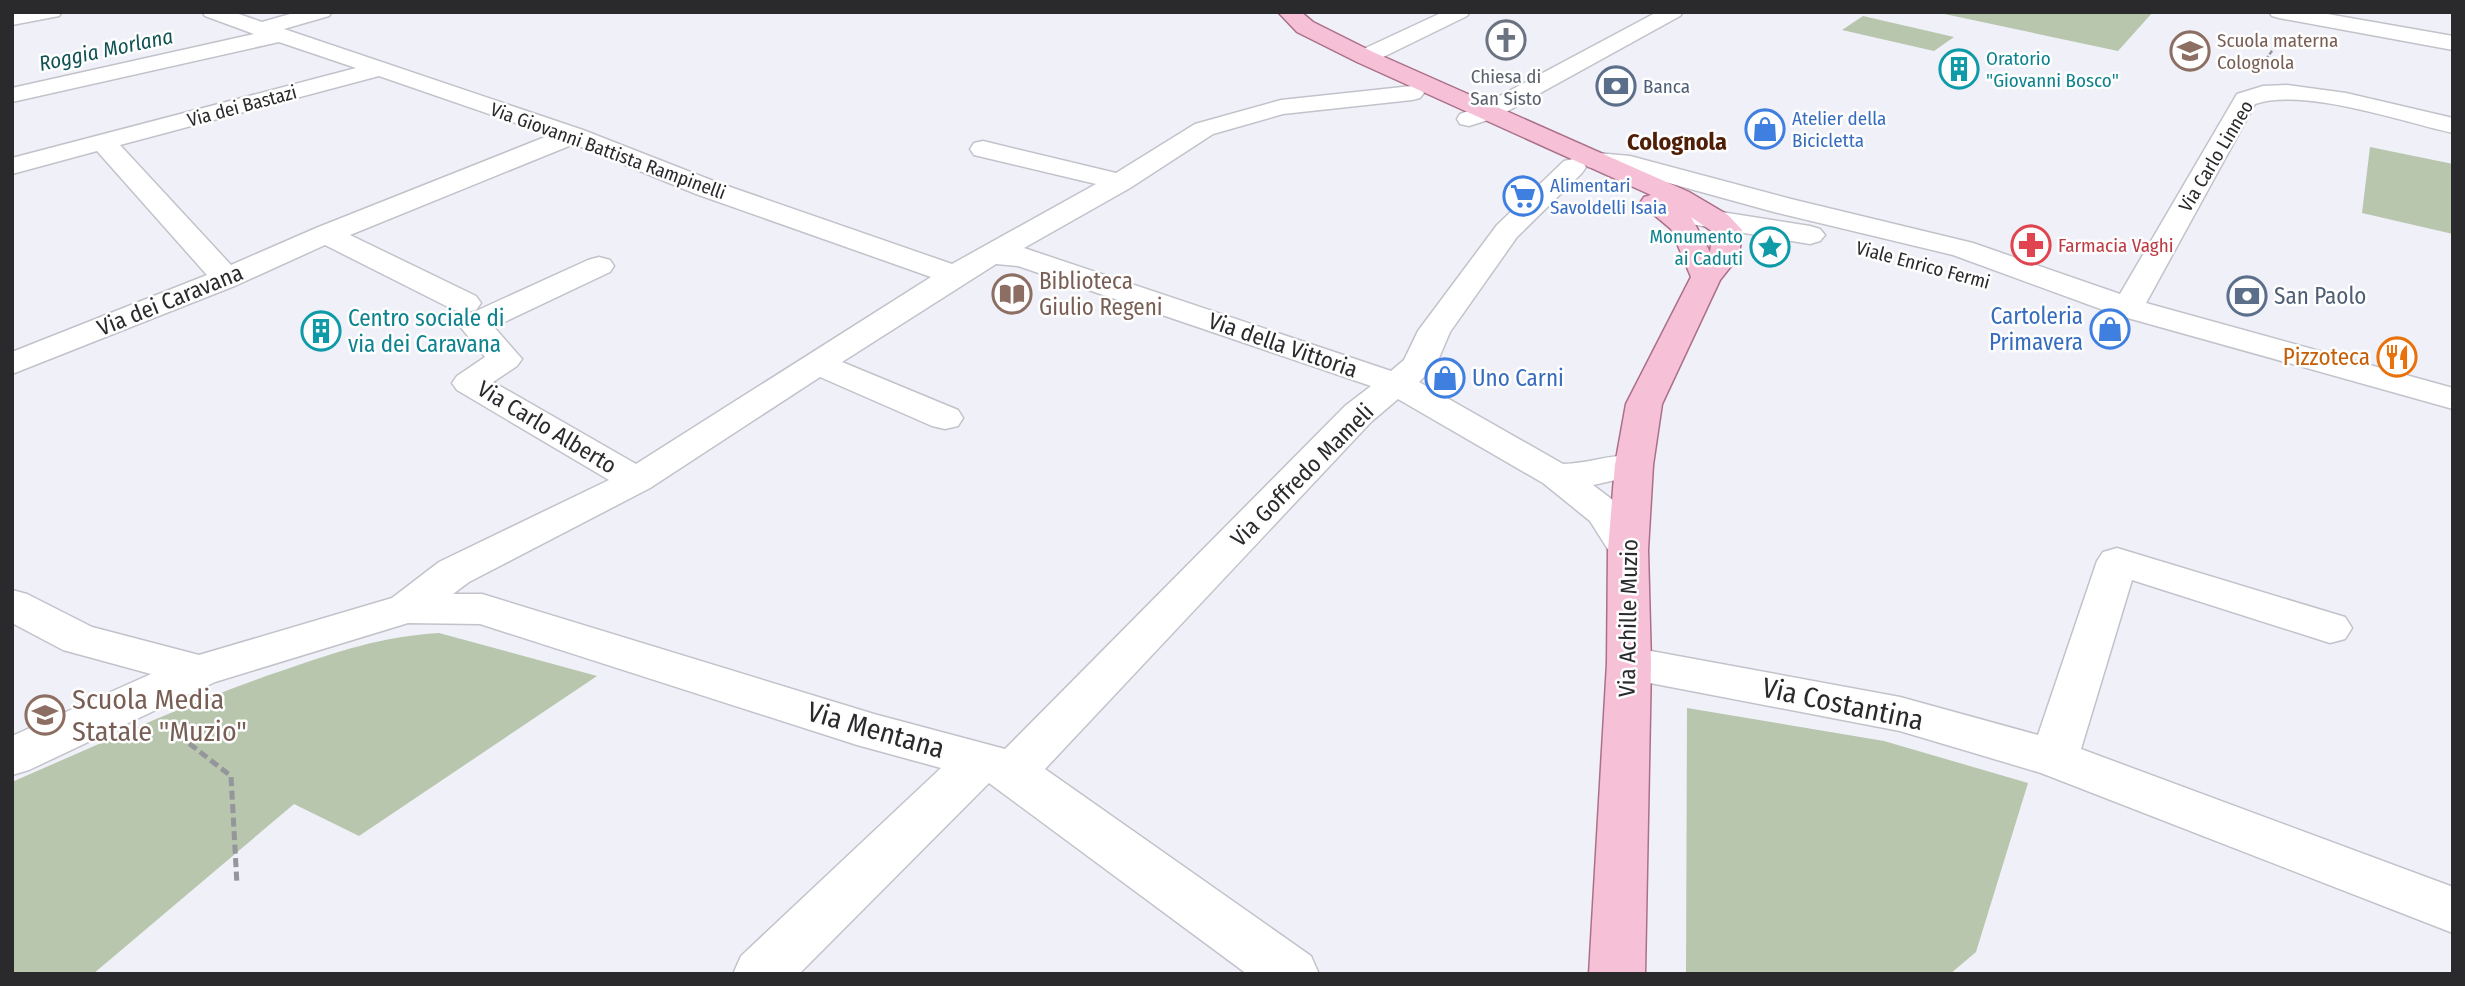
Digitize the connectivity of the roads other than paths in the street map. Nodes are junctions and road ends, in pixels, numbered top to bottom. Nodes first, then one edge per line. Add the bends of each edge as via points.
1 (52, 12) edge
2 (212, 12) edge
3 (322, 12) edge
4 (1460, 12) edge
5 (1672, 12) edge
6 (2287, 14) edge
7 (12, 19) edge
8 (1281, 21) edge
9 (270, 32) junction
10 (2453, 43) edge
11 (1365, 57) junction
12 (380, 69) junction
13 (1412, 93) junction
14 (12, 95) edge
15 (2395, 112) junction
16 (1478, 115) junction
17 (2453, 119) edge
18 (2453, 125) edge
19 (575, 135) junction
20 (103, 142) junction
21 (983, 149) dead end
22 (1585, 164) junction
23 (12, 166) edge
24 (1120, 182) junction
25 (1784, 206) junction
26 (1698, 215) junction
27 (326, 234) junction
28 (995, 255) junction
29 (599, 267) dead end
30 (955, 275) junction
31 (1706, 277) junction
32 (226, 278) junction
33 (465, 303) dead end
34 (2128, 308) junction
35 (12, 364) edge
36 (817, 364) junction
37 (1397, 384) junction
38 (2453, 399) edge
39 (946, 418) dead end
40 (1633, 465) junction
41 (1556, 475) junction
42 (637, 480) junction
43 (1628, 550) junction
44 (12, 604) edge
45 (407, 607) junction
46 (2330, 628) dead end
47 (1629, 663) junction
48 (199, 671) junction
49 (12, 757) edge
50 (2054, 758) junction
51 (997, 766) junction
52 (2453, 910) edge
53 (761, 974) edge
54 (1291, 974) edge
55 (1617, 974) edge

1 - 7 street
2 - 9 street, Via Giovanni Battista Rampinelli
3 - 9 street
4 - 11 street
5 - 16 street
6 - 10 street
8 - 11 main road via 1305,27
8 - 13 main road via 1293,41
9 - 12 street, Via Giovanni Battista Rampinelli
9 - 14 street
11 - 16 main road
12 - 19 street, Via Giovanni Battista Rampinelli
12 - 20 street, Via dei Bastazi
13 - 16 main road
13 - 24 street, Via Carlo Alberto via 1281,107 1241,117 1204,129
15 - 17 street, Via Carlo Linneo
15 - 18 street, Via Carlo Linneo
15 - 34 street, Via Carlo Linneo via 2297,93 2268,91 2245,99
16 - 22 main road
19 - 27 street, Via dei Caravana
19 - 30 street, Via Giovanni Battista Rampinelli via 706,188
20 - 23 street, Via dei Bastazi
20 - 32 street
21 - 24 street
22 - 25 street, Viale Enrico Fermi via 1630,164
22 - 26 main road
22 - 37 street, Via Goffredo Mameli via 1507,231 1434,331 1419,365
24 - 28 street, Via Carlo Alberto
25 - 26 street, Viale Enrico Fermi via 1728,206
25 - 34 street, Viale Enrico Fermi via 1963,249
26 - 31 main road via 1690,237
26 - 31 main road, Via Achille Muzio via 1728,230 1724,256
26 - 34 street, Viale Enrico Fermi via 1797,232 2084,307
27 - 32 street, Via dei Caravana
27 - 33 street
28 - 30 street, Via Carlo Alberto
28 - 37 street, Via della Vittoria via 1022,257
29 - 42 street, Via Carlo Alberto via 474,324 505,359 469,383
30 - 36 street, Via Carlo Alberto
31 - 40 main road, Via Achille Muzio via 1644,404
32 - 35 street, Via dei Caravana
34 - 38 street, Viale Enrico Fermi
36 - 39 street
36 - 42 street, Via Carlo Alberto
37 - 41 street, Via della Vittoria
37 - 51 street, Via Goffredo Mameli via 1357,414
40 - 41 street via 1585,475
40 - 43 main road, Via Achille Muzio
41 - 43 street, Via della Vittoria via 1604,513
42 - 45 street, Via Carlo Alberto via 454,572
43 - 47 main road, Via Achille Muzio
44 - 48 street via 78,639
45 - 48 street
45 - 51 street, Via Mentana via 482,609
46 - 50 street via 2117,561
47 - 50 street, Via Costantina via 1900,714
47 - 55 main road, Via Achille Muzio
48 - 49 street
50 - 52 street, Via Costantina
51 - 53 street, Via Goffredo Mameli
51 - 54 street, Via Mentana

